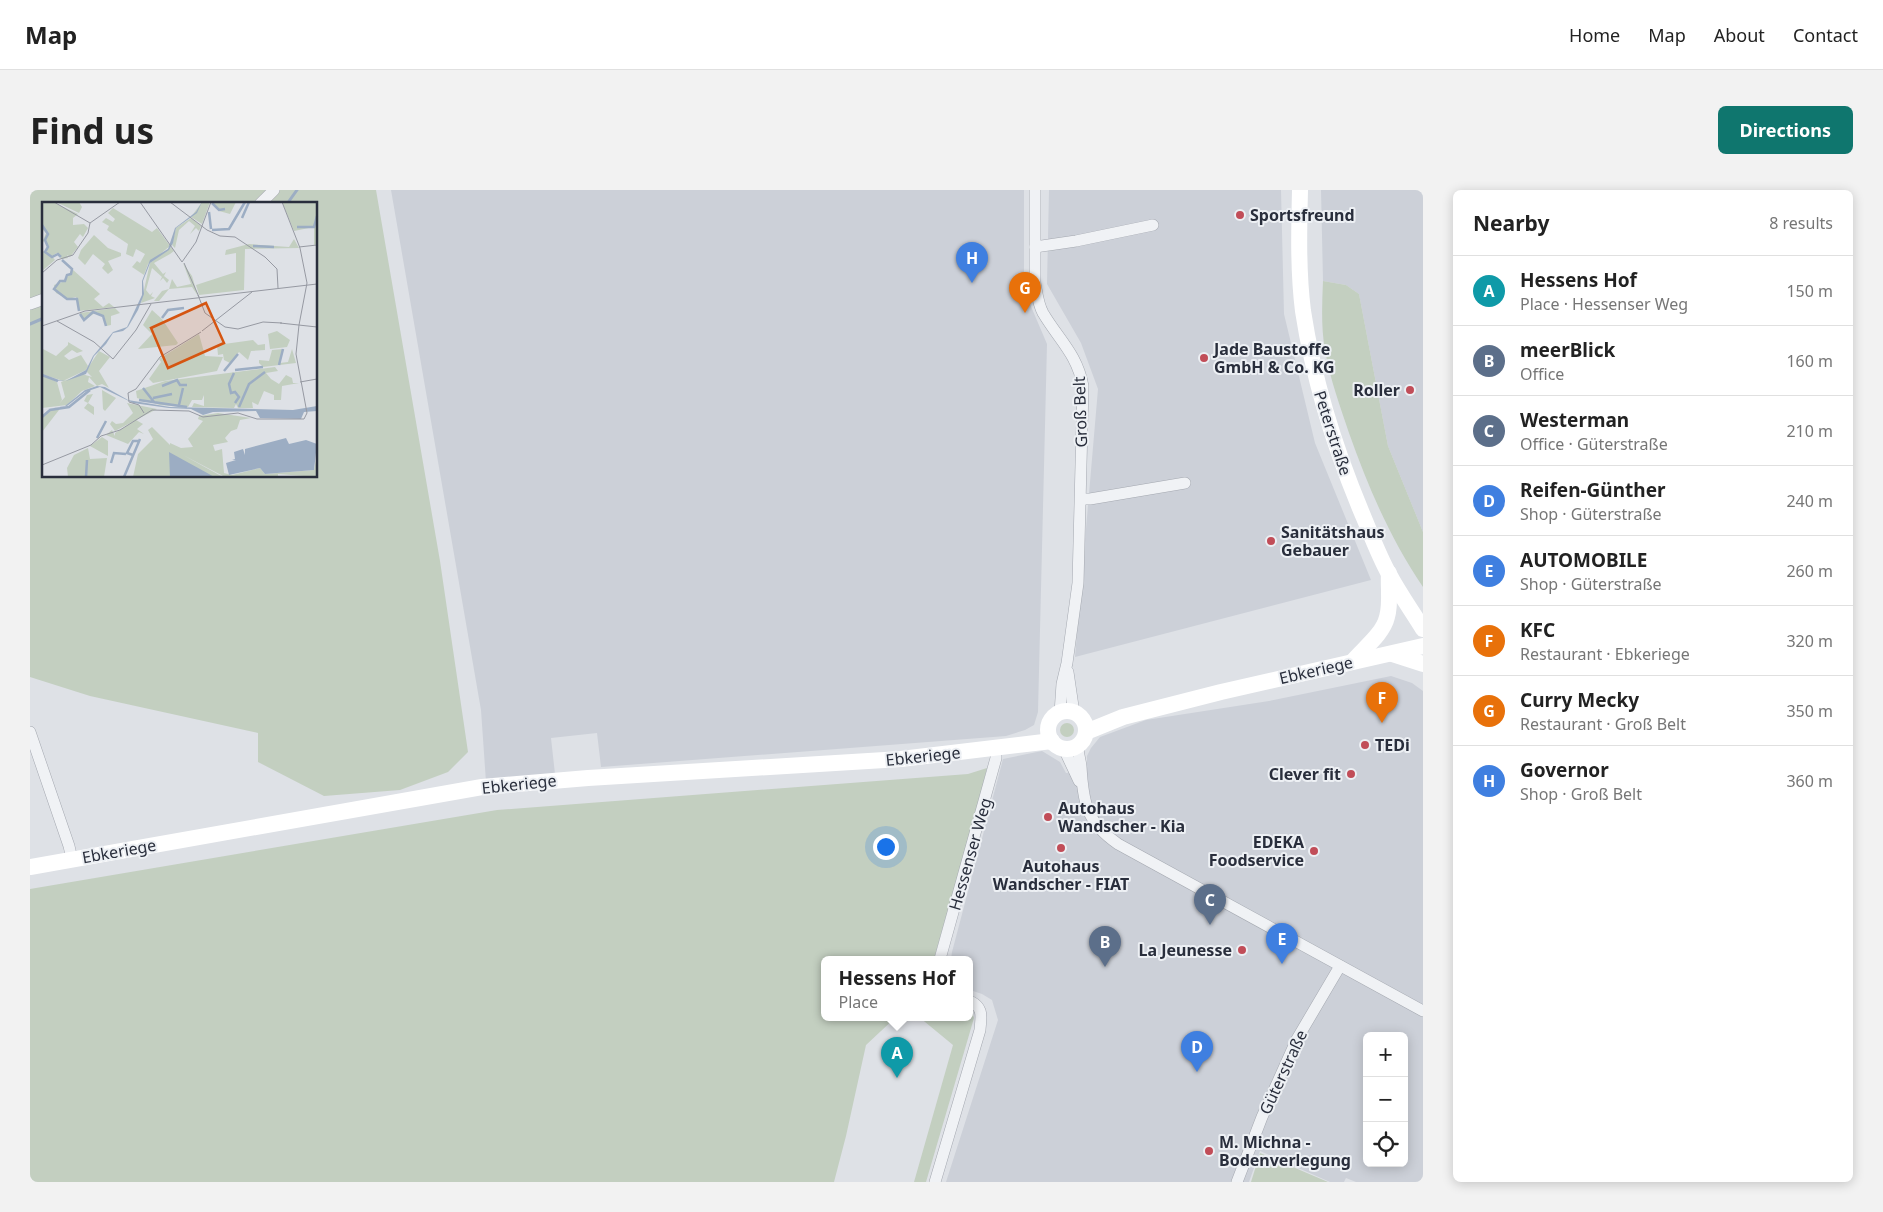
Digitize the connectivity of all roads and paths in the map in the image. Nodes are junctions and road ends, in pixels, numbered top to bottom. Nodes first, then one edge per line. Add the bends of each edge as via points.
1 (274, 190) edge
2 (1035, 190) edge
3 (1300, 190) edge
4 (262, 202) edge
5 (1153, 225) dead end
6 (1035, 247) junction
7 (42, 300) edge
8 (30, 304) edge
9 (1185, 483) dead end
10 (1081, 499) junction
11 (1388, 573) junction
12 (1416, 607) edge
13 (1423, 629) edge
14 (1423, 646) edge
15 (1390, 654) junction
16 (1353, 661) junction
17 (1423, 664) edge
18 (1076, 719) junction
19 (30, 732) edge
20 (1060, 741) junction
21 (996, 748) junction
22 (72, 859) junction
23 (30, 867) edge
24 (941, 956) edge
25 (1340, 966) junction
26 (973, 1003) edge
27 (1423, 1011) edge
28 (935, 1182) edge
29 (1237, 1182) edge

1 - 4 street
2 - 6 street, Groß Belt
3 - 11 street, Peterstraße via 1303,310 1315,378 1332,435
5 - 6 street
6 - 10 street, Groß Belt via 1035,283 1042,312 1076,361 1081,374
7 - 8 street
9 - 10 street
10 - 18 street, Groß Belt via 1078,583 1067,663
11 - 12 street, Peterstraße
11 - 16 street via 1388,616 1380,632
12 - 13 street, Peterstraße
14 - 15 street, Ebkeriege
15 - 16 street, Ebkeriege
15 - 17 street
16 - 18 street, Ebkeriege via 1123,717
18 - 20 street via 1082,742
18 - 20 street via 1053,719
19 - 22 street
20 - 21 street, Ebkeriege
20 - 25 street via 1081,784 1087,811 1107,837
21 - 22 street, Ebkeriege via 901,759 482,787
21 - 24 street, Hessenser Weg via 996,758
22 - 23 street, Ebkeriege
25 - 27 street
25 - 29 street, Güterstraße via 1297,1039
26 - 28 street via 982,1015 980,1030

